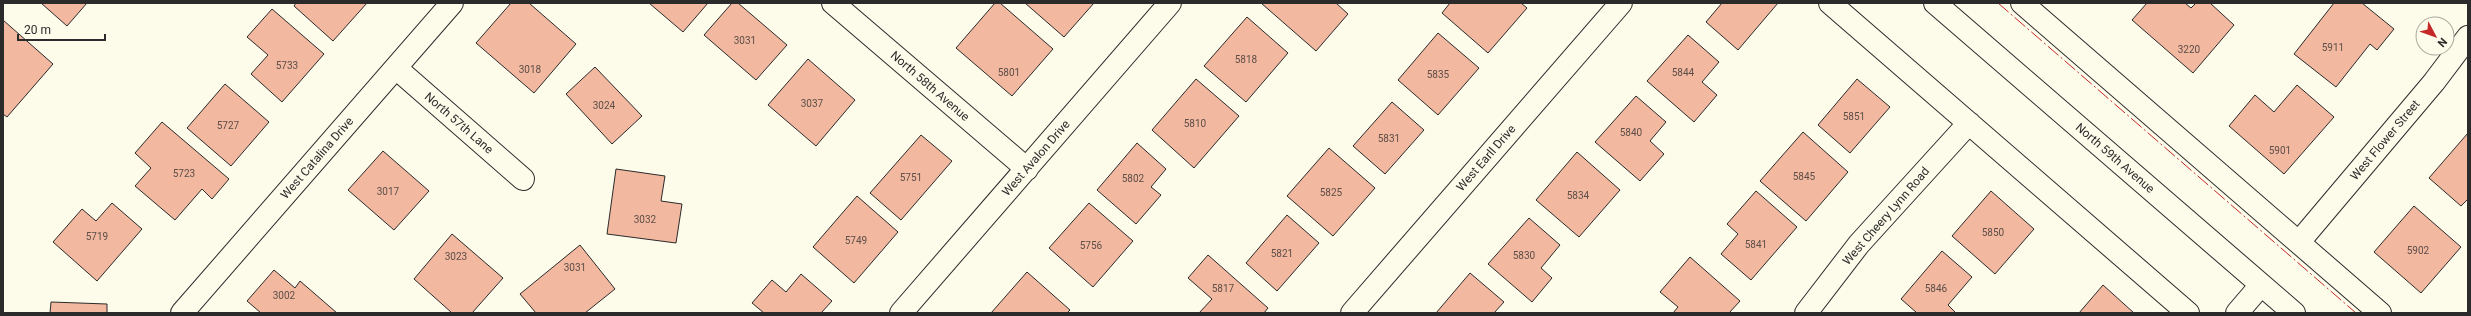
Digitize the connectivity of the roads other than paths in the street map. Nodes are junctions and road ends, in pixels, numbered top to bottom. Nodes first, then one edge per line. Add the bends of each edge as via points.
1 (452, 3) edge
2 (833, 3) edge
3 (1170, 3) edge
4 (1621, 3) edge
5 (1830, 3) edge
6 (1935, 3) edge
7 (2022, 3) edge
8 (2468, 37) edge
9 (396, 68) junction
10 (1969, 123) junction
11 (1027, 169) junction
12 (523, 179) dead end
13 (2299, 242) junction
14 (2261, 285) junction
15 (182, 313) edge
16 (901, 313) edge
17 (1352, 313) edge
18 (1806, 313) edge
19 (2188, 313) edge
20 (2237, 313) edge
21 (2294, 313) edge
22 (2380, 313) edge

1 - 9 street, West Catalina Drive
2 - 11 street, North 58th Avenue
3 - 11 street, West Avalon Drive
4 - 17 street, West Earll Drive
5 - 10 street
6 - 14 street, North 59th Avenue
7 - 13 street
8 - 13 street, West Flower Street via 2434,82
9 - 12 street, North 57th Lane
9 - 15 street, West Catalina Drive
10 - 18 street, West Cheery Lynn Road via 1859,244
10 - 19 street
11 - 16 street, West Avalon Drive
13 - 22 street
14 - 20 street
14 - 21 street, North 59th Avenue

